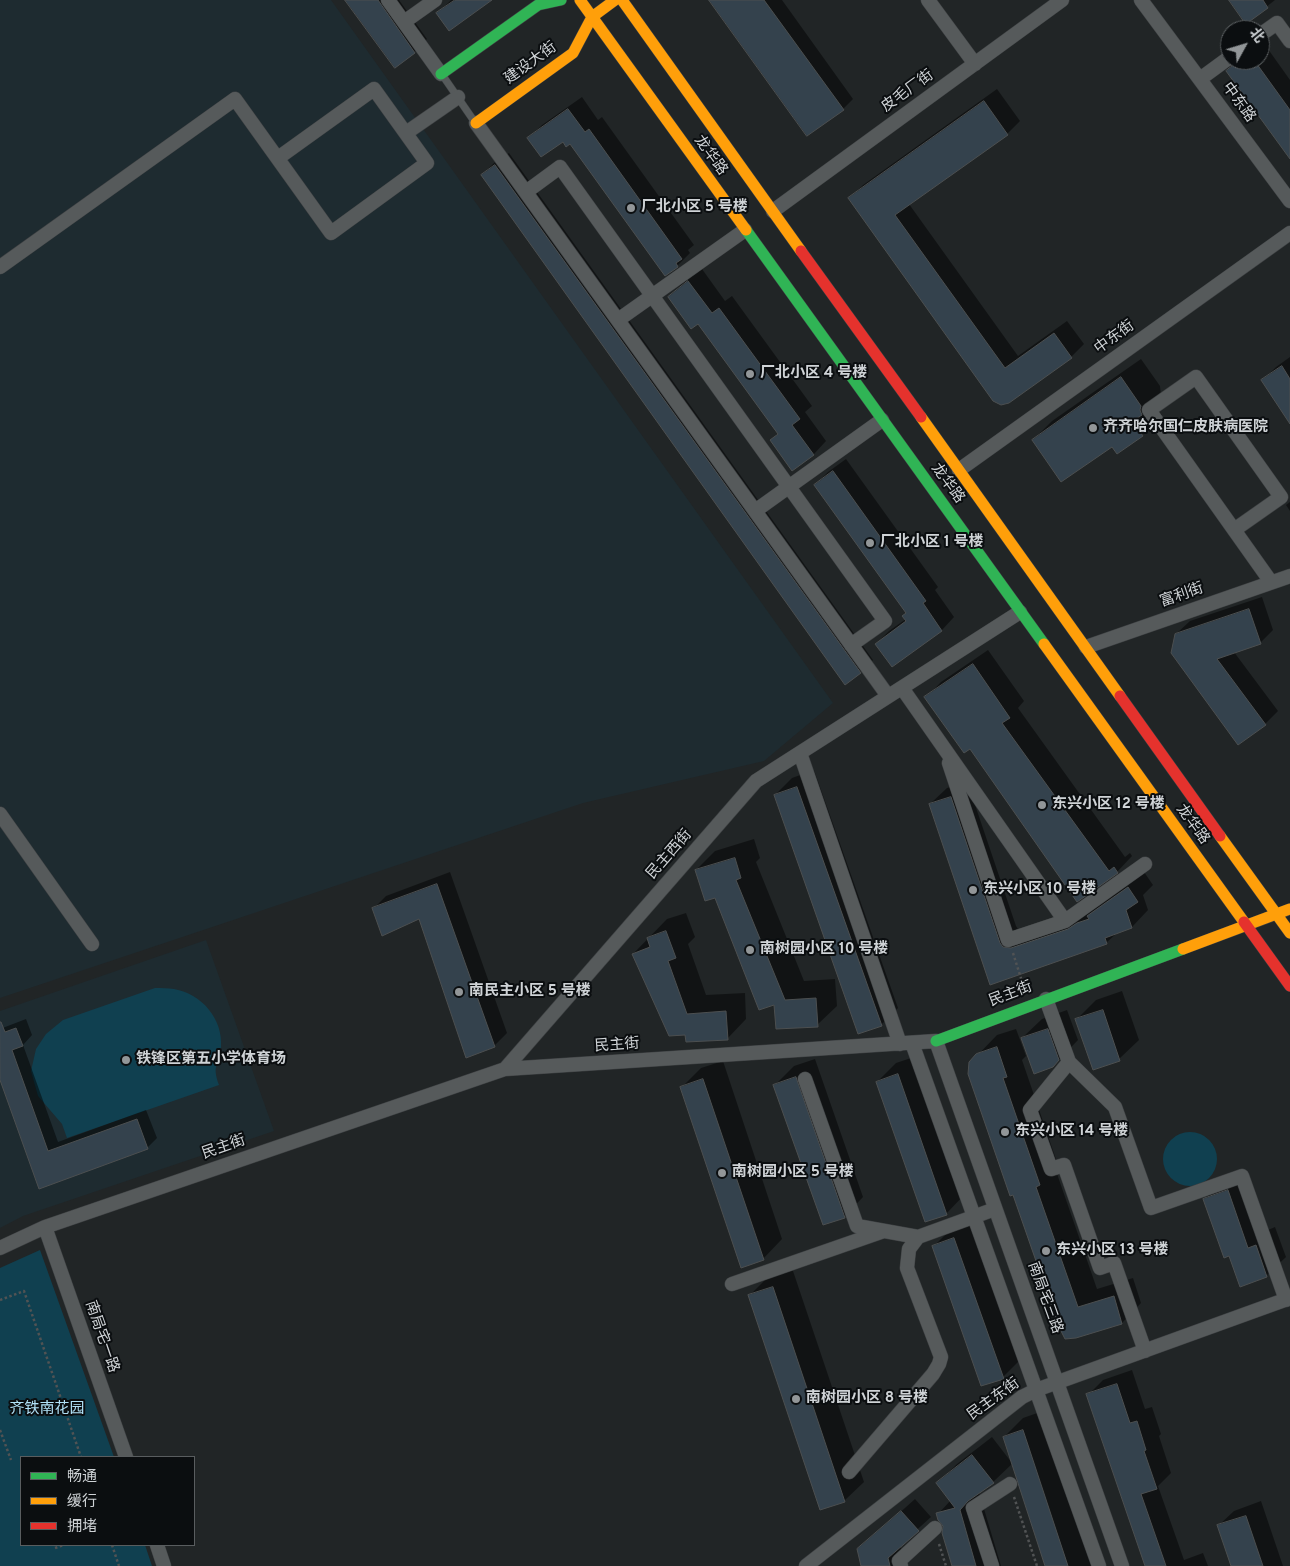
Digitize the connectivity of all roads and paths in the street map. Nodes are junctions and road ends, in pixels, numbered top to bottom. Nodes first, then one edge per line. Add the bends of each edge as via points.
1 (388, 0) edge
2 (436, 0) edge
3 (561, 0) edge
4 (580, 0) edge
5 (615, 0) edge
6 (622, 0) edge
7 (928, 0) edge
8 (1062, 0) edge
9 (1142, 0) edge
10 (592, 17) junction
11 (404, 22) junction
12 (1270, 27) edge
13 (1290, 41) edge
14 (975, 64) junction
15 (1220, 64) edge
16 (441, 74) junction
17 (1200, 79) junction
18 (458, 97) junction
19 (476, 123) junction
20 (406, 133) junction
21 (278, 158) junction
22 (526, 192) junction
23 (1290, 201) edge
24 (773, 211) junction
25 (745, 230) junction
26 (1290, 233) edge
27 (0, 267) edge
28 (652, 296) junction
29 (618, 320) junction
30 (882, 420) junction
31 (959, 470) junction
32 (789, 487) junction
33 (756, 511) junction
34 (1234, 530) junction
35 (1290, 576) edge
36 (1271, 582) junction
37 (1020, 612) junction
38 (851, 645) junction
39 (1086, 647) junction
40 (902, 688) junction
41 (888, 696) junction
42 (944, 748) junction
43 (800, 753) junction
44 (0, 814) edge
45 (1145, 864) dead end
46 (1290, 909) edge
47 (1276, 914) junction
48 (1065, 921) junction
49 (1246, 925) junction
50 (1290, 933) edge
51 (1008, 940) junction
52 (92, 944) dead end
53 (1290, 986) edge
54 (1046, 1000) junction
55 (1030, 1006) junction
56 (936, 1041) junction
57 (906, 1043) junction
58 (1069, 1062) junction
59 (505, 1069) junction
60 (805, 1079) dead end
61 (995, 1210) junction
62 (974, 1217) junction
63 (45, 1227) junction
64 (885, 1231) junction
65 (918, 1237) junction
66 (0, 1248) edge
67 (732, 1284) dead end
68 (1288, 1299) edge
69 (0, 1300) edge
70 (1145, 1351) junction
71 (1057, 1383) junction
72 (1036, 1390) junction
73 (0, 1430) edge
74 (82, 1456) edge
75 (126, 1456) edge
76 (11, 1460) dead end
77 (849, 1472) dead end
78 (1010, 1484) joint
79 (934, 1528) joint
80 (61, 1546) edge
81 (112, 1546) edge
82 (157, 1546) edge
83 (55, 1548) dead end
84 (119, 1566) edge
85 (164, 1566) edge
86 (806, 1566) edge
87 (901, 1566) edge
88 (946, 1566) edge
89 (992, 1566) edge
90 (1037, 1566) edge
91 (1099, 1566) edge
92 (1122, 1566) edge

1 - 11 street
2 - 11 street
3 - 16 main road via 538,5
4 - 10 main road, 龙华路
5 - 10 main road, 建设大街
6 - 24 main road, 龙华路
7 - 14 street
8 - 14 street, 皮毛厂街
9 - 17 street, 中东路
10 - 19 main road, 建设大街 via 572,53
10 - 25 main road, 龙华路
11 - 16 street
12 - 13 street via 1277,22
14 - 24 street, 皮毛厂街
15 - 17 street
16 - 18 lane
17 - 23 street, 中东路
18 - 19 lane
18 - 20 street
19 - 22 street
20 - 21 street via 374,89
20 - 21 street via 427,163 331,233
21 - 27 street via 235,99
22 - 28 street via 560,167
22 - 29 street
24 - 31 main road, 龙华路
25 - 28 street
25 - 30 main road, 龙华路
26 - 31 street, 中东街
28 - 29 street
28 - 32 street
29 - 33 street
30 - 32 street
30 - 37 main road, 龙华路
31 - 39 main road, 龙华路
32 - 33 street
32 - 38 street via 885,620
33 - 38 street
34 - 34 street via 1149,410 1196,377 1281,497
34 - 36 street
35 - 36 street, 富利街
36 - 39 street, 富利街
37 - 40 street, 民主西街
37 - 49 main road, 龙华路
38 - 41 street
39 - 47 main road, 龙华路
40 - 41 street, 民主西街
40 - 42 street
41 - 43 street, 民主西街
42 - 48 street
42 - 51 street
43 - 57 street
43 - 59 street, 民主西街 via 756,781
44 - 52 street
45 - 48 street
46 - 47 main road, 民主街
47 - 49 main road, 民主街
47 - 50 main road, 龙华路
48 - 51 street
49 - 53 main road, 龙华路
49 - 54 main road, 民主街
51 - 55 path
54 - 55 main road, 民主街
54 - 58 street
55 - 56 main road, 民主街
56 - 57 street, 民主街
56 - 61 street, 南局宅三路
57 - 59 street, 民主街
57 - 62 street
58 - 68 street via 1115,1107 1150,1208 1242,1176
58 - 70 street via 1030,1110 1051,1169 1064,1165 1100,1268 1114,1263
59 - 63 street, 民主街
60 - 64 street via 857,1226
61 - 62 street
61 - 71 street, 南局宅三路
62 - 65 street
62 - 72 street
63 - 66 street, 民主街
63 - 75 street, 南局宅一路
64 - 65 street
64 - 67 street
65 - 77 street via 909,1249 907,1268 941,1357 939,1364
68 - 70 street, 民主东街
69 - 74 path via 24,1291
70 - 71 street, 民主东街
71 - 72 street, 民主东街
71 - 92 street, 南局宅三路
72 - 86 street, 民主东街 via 1022,1397
72 - 91 street
73 - 76 path
78 - 89 street via 973,1508
78 - 90 path
79 - 87 street via 899,1561
79 - 88 path
80 - 83 path
81 - 84 path
82 - 85 street

